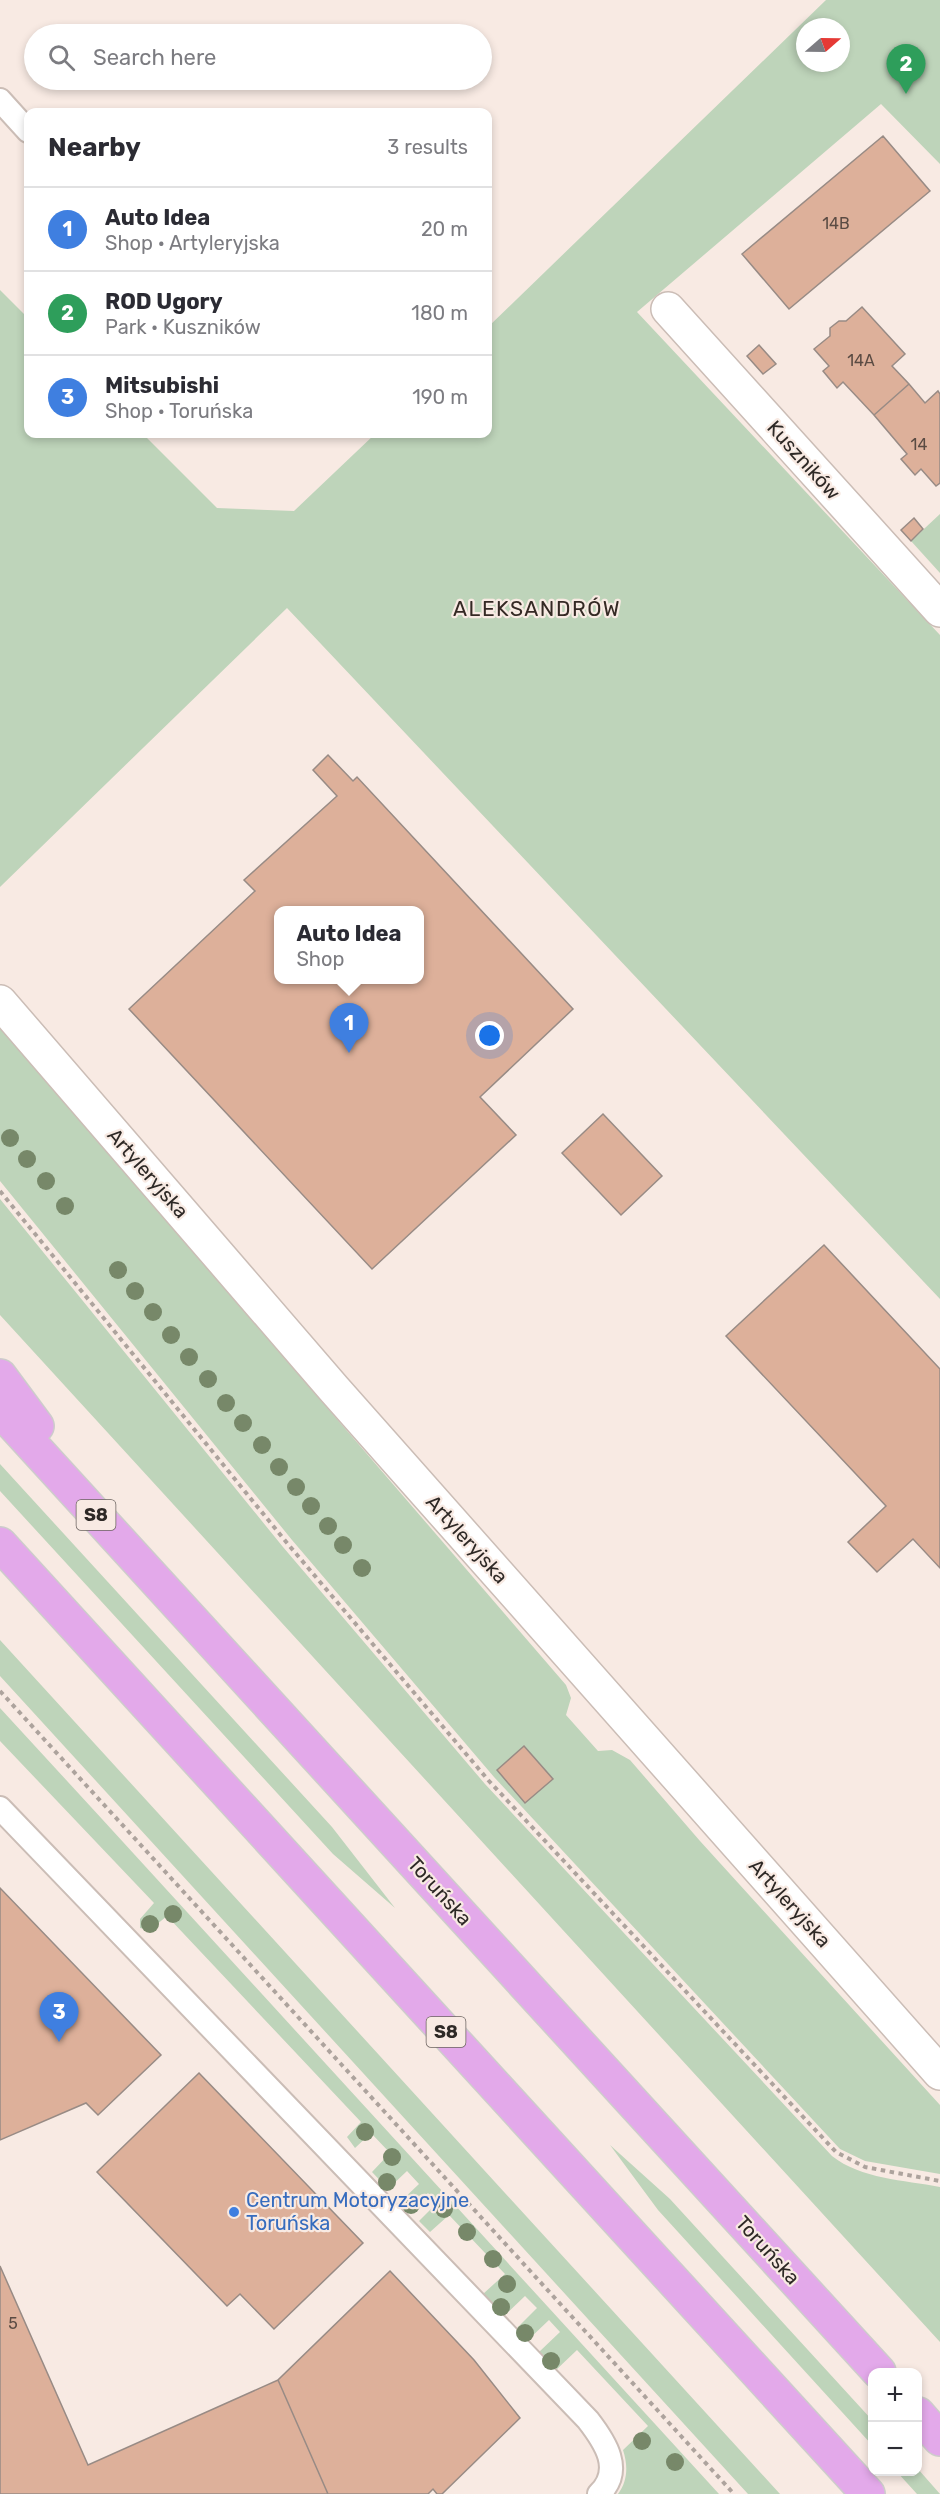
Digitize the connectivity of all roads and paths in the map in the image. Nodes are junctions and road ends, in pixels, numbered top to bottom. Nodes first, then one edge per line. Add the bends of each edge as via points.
1 (0, 100) edge
2 (24, 127) edge
3 (668, 309) dead end
4 (940, 610) edge
5 (0, 1002) edge
6 (0, 1191) edge
7 (0, 1376) edge
8 (0, 1410) edge
9 (0, 1546) edge
10 (192, 1620) junction
11 (0, 1691) edge
12 (0, 1808) edge
13 (940, 2073) edge
14 (940, 2181) edge
15 (874, 2368) edge
16 (922, 2419) edge
17 (940, 2439) edge
18 (599, 2494) edge
19 (734, 2494) edge
20 (868, 2494) edge

1 - 2 lane
3 - 4 street, Kuszników
5 - 13 street, Artyleryjska via 334,1389
6 - 14 path via 279,1534 489,1780 836,2152 865,2167
7 - 10 highway via 126,1542
8 - 10 highway, Toruńska / S8
9 - 20 highway, S8
10 - 15 highway, Toruńska / S8
11 - 19 path
12 - 18 lane via 588,2420 610,2457 610,2480
16 - 17 highway

